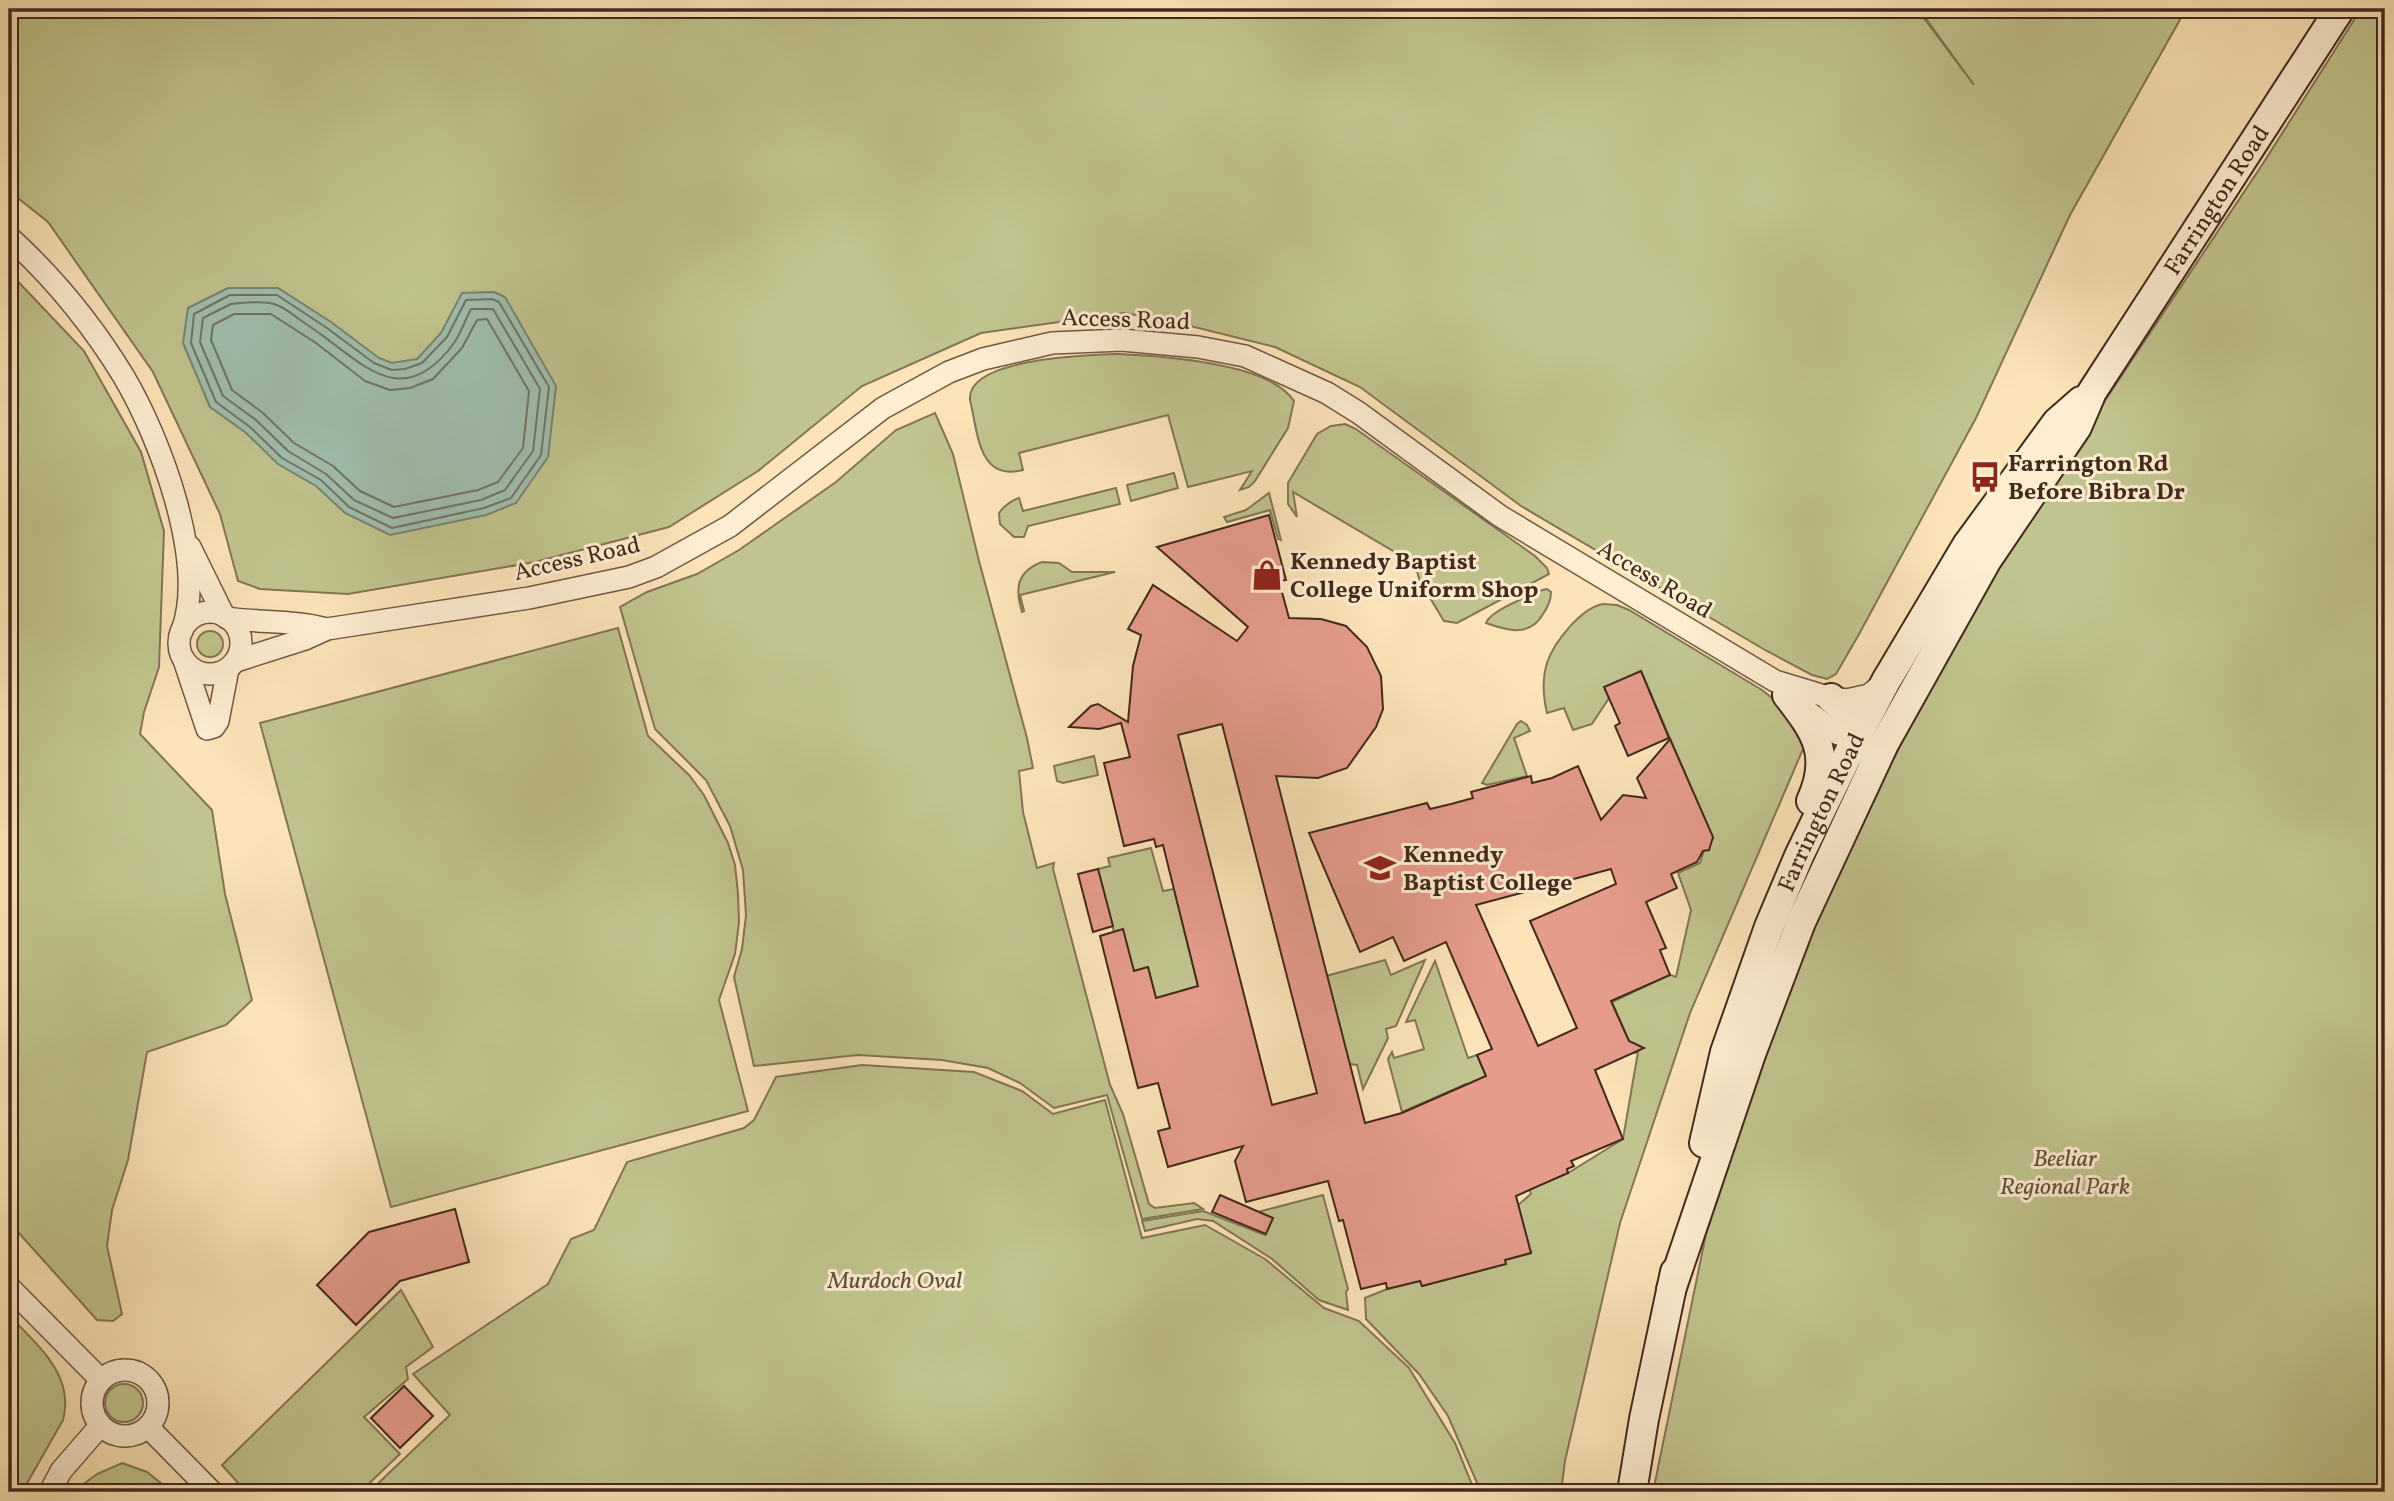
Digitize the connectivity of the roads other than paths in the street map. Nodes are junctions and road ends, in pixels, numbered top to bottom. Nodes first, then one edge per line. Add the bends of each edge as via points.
1 (2340, 9) edge
2 (9, 237) edge
3 (2092, 392) junction
4 (185, 540) junction
5 (1998, 545) junction
6 (226, 617) junction
7 (327, 629) junction
8 (181, 631) junction
9 (184, 660) junction
10 (232, 665) junction
11 (1886, 681) junction
12 (1781, 688) junction
13 (1831, 698) junction
14 (1847, 737) junction
15 (1825, 872) junction
16 (1728, 1039) junction
17 (9, 1287) edge
18 (1671, 1290) junction
19 (100, 1380) junction
20 (100, 1426) junction
21 (148, 1427) junction
22 (50, 1492) edge
23 (212, 1492) edge
24 (1632, 1492) edge

1 - 3 main road, Farrington Road
2 - 4 street via 61,290 124,378 175,494
3 - 5 main road, Farrington Road via 2077,427
3 - 11 main road, Farrington Road via 2057,422 1967,545
4 - 6 street
4 - 8 street via 190,589
5 - 14 main road via 1975,560 1876,734 1864,741
5 - 15 main road, Farrington Road via 1884,744
6 - 7 street, Access Road
6 - 8 street via 215,612 195,616
6 - 10 street via 239,633 240,652
7 - 10 street, Access Road
7 - 12 street, Access Road via 566,591 647,570 730,526 883,408 949,372 1052,343 1122,340 1245,356 1327,393 1500,516
8 - 9 street
9 - 10 street via 209,675
9 - 10 street via 207,729 218,721
11 - 13 street, Access Road via 1859,699
11 - 14 main road, Farrington Road
12 - 13 street, Access Road
12 - 14 street, Access Road via 1819,722
12 - 16 main road via 1816,741 1821,775 1731,998 1726,1018
13 - 14 main road via 1847,712
14 - 15 main road via 1861,763 1859,784
14 - 16 main road, Farrington Road
15 - 18 main road, Farrington Road via 1751,1054
16 - 18 main road, Farrington Road
17 - 19 street
18 - 24 main road, Farrington Road
19 - 20 street via 92,1408
19 - 21 street via 119,1370 148,1379 155,1388 158,1409
20 - 21 street via 119,1436
20 - 22 street via 61,1471
21 - 23 street

